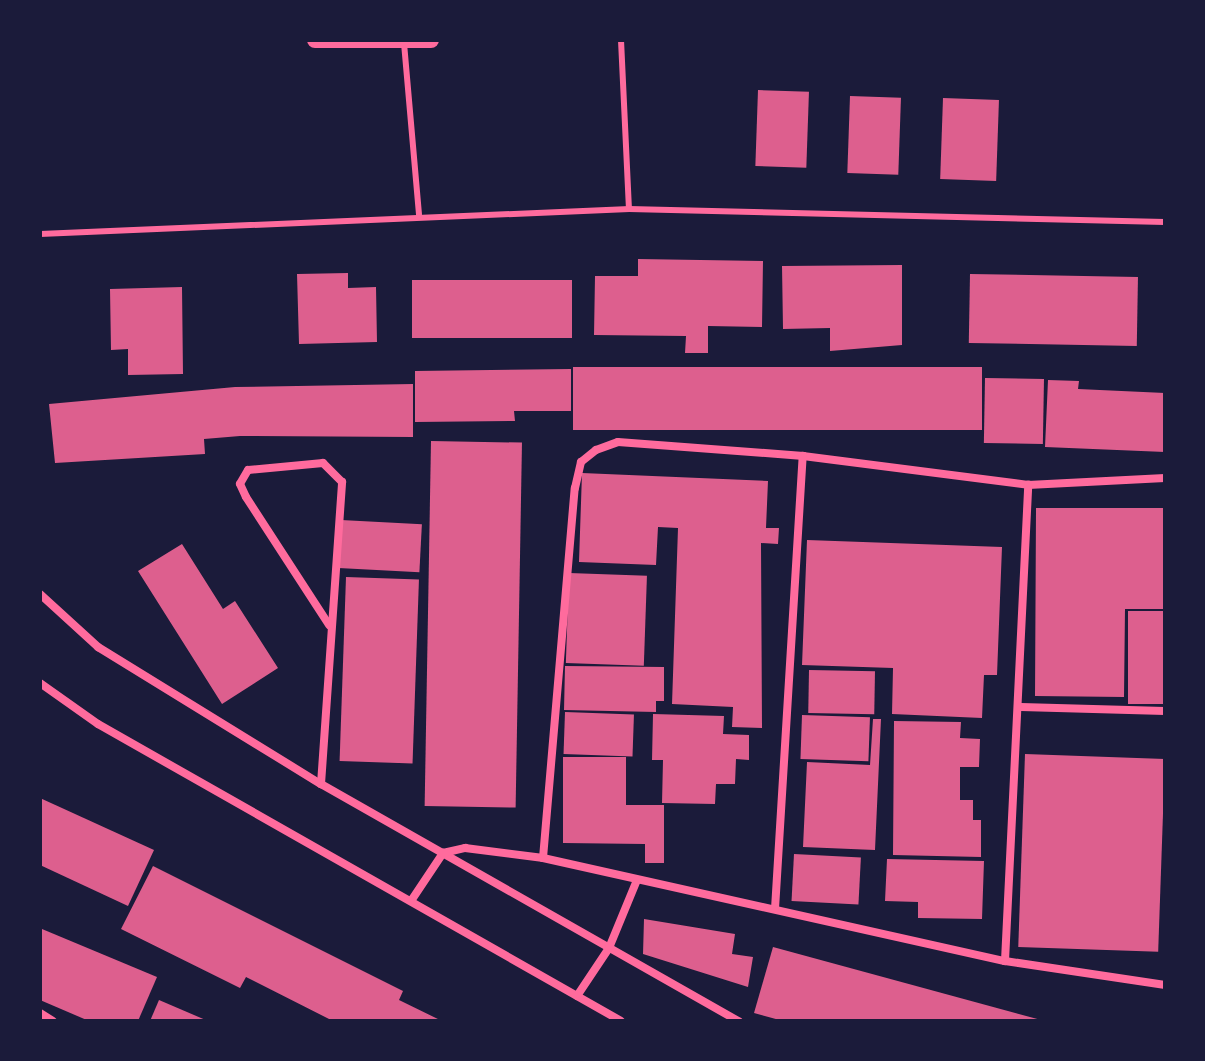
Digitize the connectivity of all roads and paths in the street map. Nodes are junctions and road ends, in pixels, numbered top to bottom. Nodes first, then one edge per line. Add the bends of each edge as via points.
1 (315, 40) edge
2 (431, 40) edge
3 (621, 40) edge
4 (404, 42) edge
5 (629, 209) junction
6 (419, 214) junction
7 (1165, 222) edge
8 (40, 234) edge
9 (803, 456) junction
10 (1165, 478) edge
11 (1028, 485) junction
12 (40, 594) edge
13 (329, 625) junction
14 (40, 683) edge
15 (1021, 707) junction
16 (1165, 711) edge
17 (321, 784) junction
18 (443, 853) junction
19 (543, 858) junction
20 (637, 880) junction
21 (411, 901) junction
22 (775, 909) junction
23 (609, 948) junction
24 (1005, 961) junction
25 (1165, 985) edge
26 (577, 996) junction
27 (40, 1013) edge
28 (53, 1021) edge
29 (621, 1021) edge
30 (739, 1021) edge

1 - 4 main road
2 - 4 main road
3 - 5 lane
4 - 6 lane
5 - 6 lane
5 - 7 lane
6 - 8 lane
9 - 11 street
9 - 19 street via 618,442 581,462
9 - 22 street
10 - 11 street
11 - 15 street
12 - 17 street via 98,647
13 - 13 street via 342,503 336,470 323,463 248,470 240,484 246,497
13 - 17 street
14 - 21 street via 98,724
15 - 16 street
15 - 24 street
17 - 18 street
18 - 19 street via 465,848
18 - 21 street
18 - 23 street
19 - 20 street
20 - 22 street
20 - 23 street
21 - 26 street
22 - 24 street
23 - 26 street
23 - 30 street
24 - 25 street
26 - 29 street
27 - 28 street

